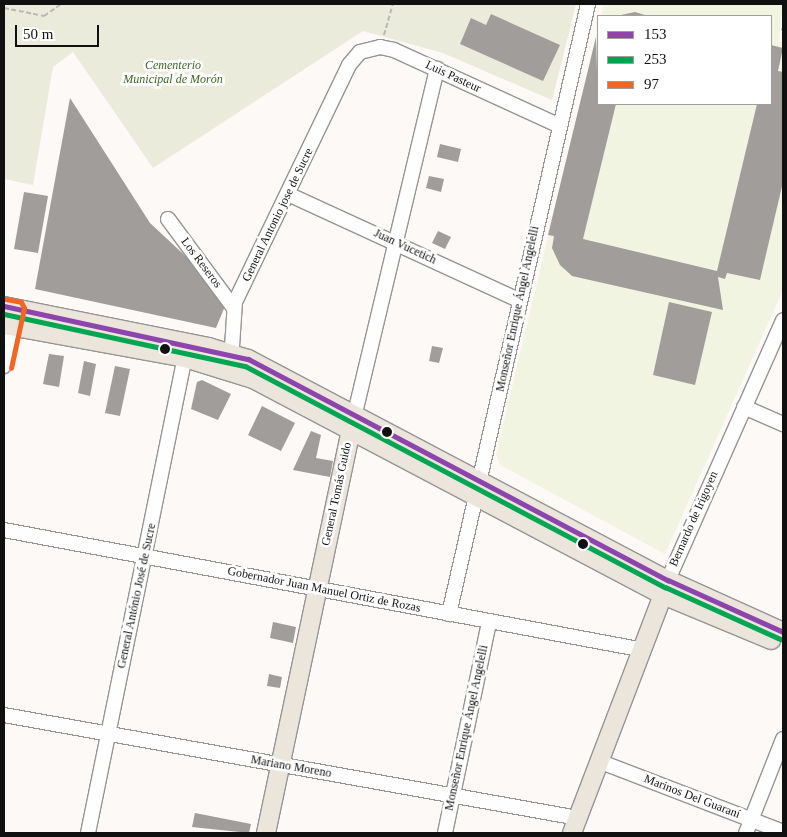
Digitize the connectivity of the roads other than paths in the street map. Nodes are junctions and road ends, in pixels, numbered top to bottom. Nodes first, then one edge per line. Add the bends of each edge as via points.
1 (588, 4) edge
2 (350, 64) joint
3 (437, 69) junction
4 (558, 125) junction
5 (290, 194) junction
6 (168, 219) dead end
7 (397, 243) junction
8 (520, 300) junction
9 (10, 307) edge
10 (233, 307) junction
11 (783, 320) edge
12 (8, 326) edge
13 (185, 358) junction
14 (231, 362) junction
15 (4, 366) edge
16 (744, 406) junction
17 (353, 421) junction
18 (783, 424) edge
19 (478, 487) junction
20 (4, 530) edge
21 (145, 557) junction
22 (317, 588) junction
23 (666, 588) junction
24 (449, 614) junction
25 (489, 622) junction
26 (783, 632) edge
27 (783, 645) edge
28 (644, 650) junction
29 (4, 714) edge
30 (108, 734) junction
31 (783, 739) edge
32 (601, 762) junction
33 (280, 765) junction
34 (453, 795) junction
35 (751, 819) junction
36 (575, 826) edge
37 (783, 832) edge
38 (88, 833) edge
39 (266, 833) edge
40 (445, 833) edge
41 (746, 833) edge

1 - 4 street, Monseñor Enrique Ángel Angelelli
2 - 3 street, Luis Pasteur via 360,52 380,47
2 - 5 street, General Antonio jose de Sucre
3 - 4 street, Luis Pasteur
3 - 7 street, General Tomás Guido
4 - 8 street, Monseñor Enrique Ángel Angelelli
5 - 7 street, Juan Vucetich
5 - 10 street, General Antonio jose de Sucre
6 - 10 street, Los Reseros
7 - 8 street, Juan Vucetich
7 - 17 street, General Tomás Guido
8 - 19 street, Monseñor Enrique Ángel Angelelli
9 - 12 street
9 - 14 main road
10 - 14 street, General Antonio jose de Sucre
11 - 16 street, Bernardo de Irigoyen
12 - 13 main road
12 - 15 street
13 - 14 main road
13 - 21 street, General António José de Sucre
14 - 17 main road
16 - 18 street
16 - 23 street, Bernardo de Irigoyen
17 - 19 main road
17 - 22 main road, General Tomás Guido
19 - 23 main road
19 - 24 street, Monseñor Enrique Ángel Angelelli
20 - 21 street, Gobernador Juan Manuel Ortiz de Rozas
21 - 22 street, Gobernador Juan Manuel Ortiz de Rozas
21 - 30 street, General António José de Sucre
22 - 24 street, Gobernador Juan Manuel Ortiz de Rozas
22 - 33 main road, General Tomás Guido
23 - 26 main road
23 - 27 main road
23 - 28 main road, Bernardo de Irigoyen
24 - 25 street, Gobernador Juan Manuel Ortiz de Rozas
25 - 28 street, Gobernador Juan Manuel Ortiz de Rozas
25 - 34 street, Monseñor Enrique Ángel Angelelli
28 - 32 main road, Bernardo de Irigoyen
29 - 30 street, Mariano Moreno
30 - 33 street, Mariano Moreno
30 - 38 street, General António José de Sucre
31 - 35 street
32 - 35 street, Marinos Del Guaraní
32 - 36 main road, Bernardo de Irigoyen
33 - 34 street, Mariano Moreno
33 - 39 main road, General Tomás Guido
34 - 36 street, Mariano Moreno
34 - 40 street, Monseñor Enrique Ángel Angelelli
35 - 37 street, Marinos Del Guaraní
35 - 41 street

